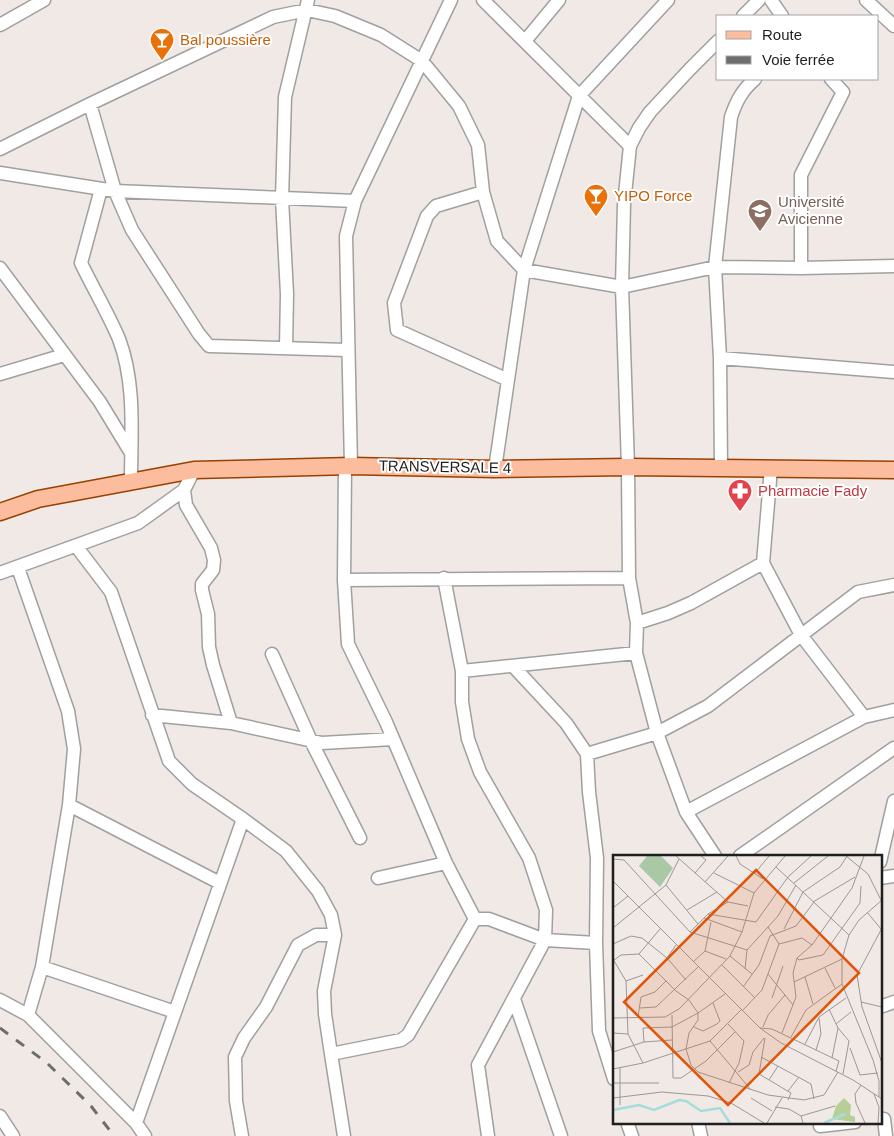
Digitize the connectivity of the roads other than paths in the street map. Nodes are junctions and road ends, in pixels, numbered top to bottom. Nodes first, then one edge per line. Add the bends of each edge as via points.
1 (44, 0) edge
2 (451, 0) edge
3 (483, 0) edge
4 (559, 0) edge
5 (668, 0) edge
6 (759, 0) edge
7 (771, 0) edge
8 (866, 0) edge
9 (308, 5) edge
10 (743, 15) edge
11 (781, 15) edge
12 (0, 25) edge
13 (894, 26) edge
14 (525, 41) junction
15 (716, 43) edge
16 (422, 61) junction
17 (754, 80) edge
18 (833, 80) edge
19 (579, 96) junction
20 (90, 104) junction
21 (630, 146) junction
22 (0, 149) edge
23 (0, 173) edge
24 (100, 188) junction
25 (115, 191) junction
26 (483, 192) junction
27 (282, 199) junction
28 (356, 201) junction
29 (894, 266) edge
30 (715, 267) junction
31 (0, 268) edge
32 (801, 268) junction
33 (524, 270) junction
34 (622, 287) junction
35 (286, 348) junction
36 (348, 350) junction
37 (64, 355) junction
38 (720, 358) junction
39 (894, 372) edge
40 (0, 374) edge
41 (506, 379) junction
42 (131, 453) junction
43 (348, 466) junction
44 (628, 467) junction
45 (494, 468) junction
46 (721, 468) junction
47 (771, 468) junction
48 (194, 470) junction
49 (894, 470) edge
50 (130, 481) junction
51 (184, 490) junction
52 (0, 512) edge
53 (76, 546) junction
54 (763, 563) junction
55 (18, 568) junction
56 (0, 573) edge
57 (444, 578) junction
58 (629, 578) junction
59 (344, 580) junction
60 (894, 585) edge
61 (637, 623) junction
62 (801, 636) junction
63 (636, 653) junction
64 (272, 654) dead end
65 (513, 666) junction
66 (462, 670) junction
67 (894, 710) edge
68 (152, 715) junction
69 (864, 717) junction
70 (230, 723) junction
71 (657, 733) junction
72 (393, 739) junction
73 (311, 741) junction
74 (894, 748) edge
75 (587, 754) junction
76 (894, 801) edge
77 (69, 805) junction
78 (686, 812) junction
79 (243, 819) junction
80 (360, 838) dead end
81 (713, 855) edge
82 (741, 855) edge
83 (882, 855) edge
84 (446, 863) junction
85 (378, 878) dead end
86 (220, 883) junction
87 (474, 919) junction
88 (335, 935) junction
89 (545, 940) junction
90 (596, 943) junction
91 (42, 967) junction
92 (514, 999) junction
93 (0, 1000) edge
94 (894, 1002) edge
95 (882, 1006) edge
96 (175, 1012) junction
97 (28, 1015) junction
98 (331, 1054) junction
99 (613, 1076) edge
100 (0, 1116) edge
101 (886, 1118) edge
102 (136, 1123) junction
103 (842, 1124) edge
104 (819, 1128) edge
105 (13, 1136) edge
106 (145, 1136) edge
107 (242, 1136) edge
108 (344, 1136) edge
109 (488, 1136) edge
110 (561, 1136) edge
111 (886, 1136) edge

1 - 12 street
2 - 16 street
3 - 14 street
4 - 14 street
5 - 19 street
6 - 10 street
7 - 11 street
8 - 13 street
9 - 16 street via 381,35
9 - 20 street via 273,17
9 - 27 street via 285,97
14 - 19 street
15 - 21 street via 650,112
16 - 26 street via 459,106 478,145
16 - 28 street
17 - 30 street via 737,101 731,117
18 - 32 street via 842,92 801,175
19 - 21 street
19 - 33 street
20 - 22 street
20 - 25 street
21 - 34 street via 624,204
23 - 24 street
24 - 25 street
24 - 42 street via 81,263 119,340 131,410
25 - 27 street
25 - 35 street via 132,230 209,346
26 - 33 street via 497,241
26 - 41 street via 436,206 426,216 394,303 397,330
27 - 28 street
27 - 35 street
28 - 36 street via 346,236
29 - 32 street
30 - 32 street
30 - 34 street
30 - 38 street
31 - 37 street
33 - 34 street
33 - 41 street
34 - 44 street
35 - 36 street
36 - 43 street
37 - 40 street
37 - 42 street via 100,402
38 - 39 street
38 - 46 street
41 - 45 street
42 - 50 street
43 - 45 main road, TRANSVERSALE 4
43 - 48 main road, TRANSVERSALE 4
43 - 59 street
44 - 45 main road, TRANSVERSALE 4
44 - 46 main road, TRANSVERSALE 4
44 - 58 street
46 - 47 main road, TRANSVERSALE 4
47 - 49 main road, TRANSVERSALE 4
47 - 54 street
48 - 50 main road, TRANSVERSALE 4
48 - 51 street
50 - 52 main road, TRANSVERSALE 4 via 38,499
51 - 53 street via 138,523
51 - 70 street via 186,505 211,548 214,560 214,570 202,584 202,590 208,614 209,647
53 - 55 street
53 - 68 street via 111,592
54 - 61 street via 691,603
54 - 62 street
55 - 56 street
55 - 77 street via 68,711 74,749
57 - 58 street
57 - 59 street
57 - 66 street
58 - 61 street
59 - 72 street via 348,644
60 - 62 street via 858,592
61 - 63 street
62 - 69 street
62 - 71 street via 708,706
63 - 65 street
63 - 71 street
64 - 73 street
65 - 66 street
65 - 75 street via 566,723
66 - 89 street via 462,702 468,739 480,772 529,858 546,910
67 - 69 street
68 - 70 street
68 - 79 street via 169,761 192,784
69 - 78 street
70 - 73 street
71 - 75 street
71 - 78 street
72 - 73 street
72 - 84 street
73 - 80 street
74 - 82 street
75 - 90 street via 597,858
76 - 83 street
77 - 86 street
77 - 91 street
78 - 81 street
79 - 86 street
79 - 88 street via 286,851 318,891 331,915
84 - 85 street
84 - 87 street
86 - 96 street
87 - 89 street via 489,919
87 - 98 street via 408,1035 400,1040
88 - 98 street via 324,991
88 - 107 street via 316,935 298,945 266,1007 235,1057 236,1101
89 - 90 street
89 - 92 street
90 - 99 street via 599,1031
91 - 96 street
91 - 97 street
92 - 109 street via 478,1065
92 - 110 street
93 - 97 street
94 - 95 street
96 - 102 street
97 - 102 street
98 - 108 street
100 - 105 street
101 - 111 street
102 - 106 street
103 - 104 street

